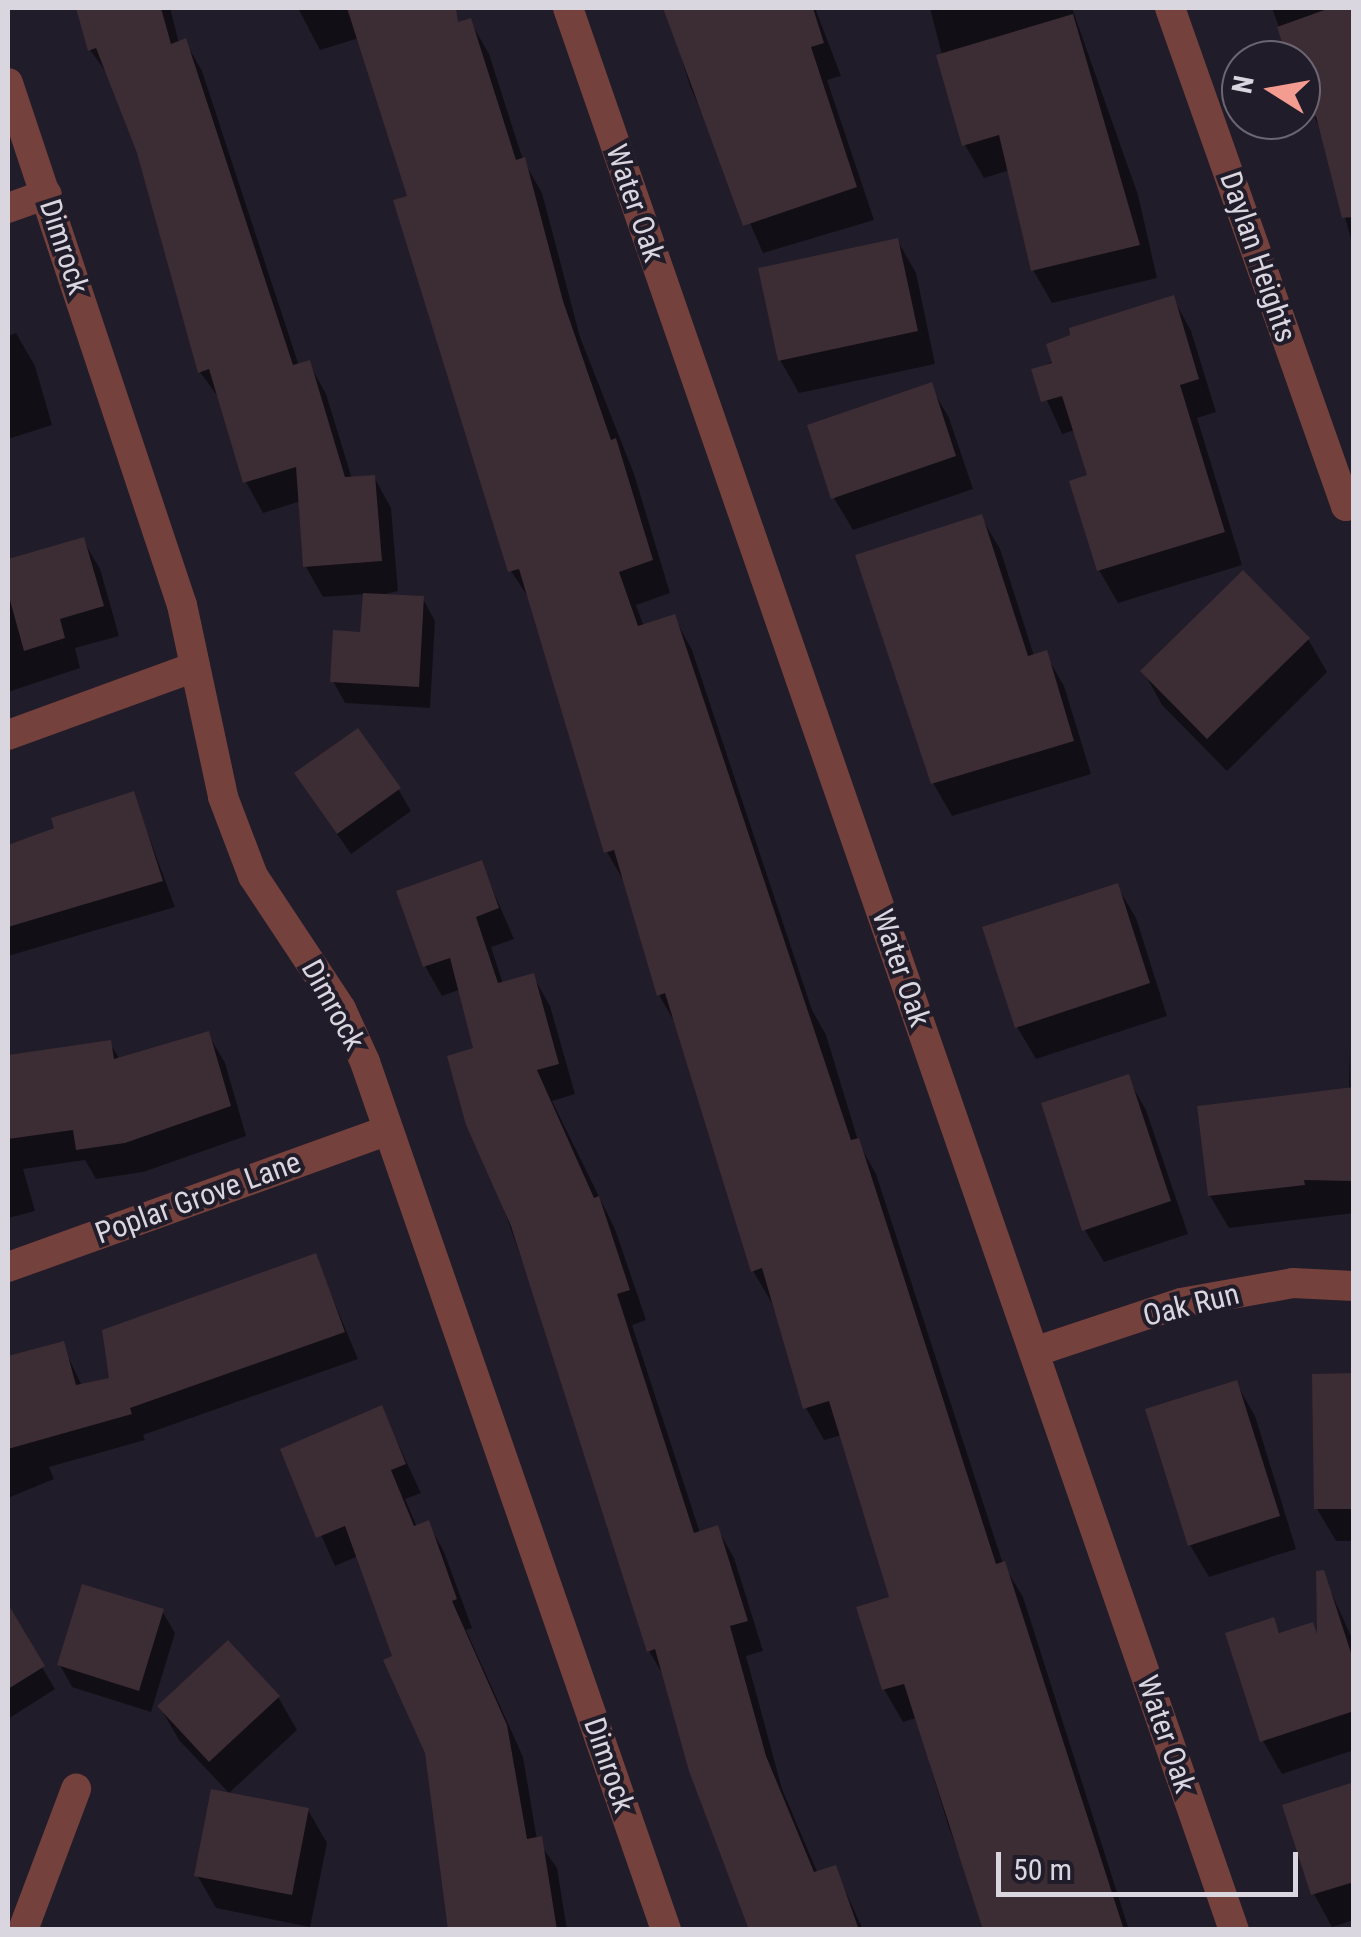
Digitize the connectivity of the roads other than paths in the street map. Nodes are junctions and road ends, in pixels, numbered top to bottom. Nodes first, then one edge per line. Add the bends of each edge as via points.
1 (568, 8) edge
2 (1170, 8) edge
3 (8, 83) edge
4 (47, 194) junction
5 (8, 208) edge
6 (1350, 505) edge
7 (195, 667) junction
8 (8, 735) edge
9 (388, 1130) junction
10 (8, 1266) edge
11 (1354, 1286) edge
12 (1034, 1352) junction
13 (76, 1790) dead end
14 (23, 1930) edge
15 (666, 1930) edge
16 (1234, 1930) edge

1 - 12 street, Water Oak
2 - 6 street, Daylan Heights
3 - 4 street, Dimrock
4 - 5 street
4 - 7 street, Dimrock via 182,605
7 - 8 street
7 - 9 street, Dimrock via 223,797 253,876 340,1009
9 - 10 street, Poplar Grove Lane
9 - 15 street, Dimrock
11 - 12 street, Oak Run via 1294,1283 1180,1303
12 - 16 street, Water Oak
13 - 14 street

